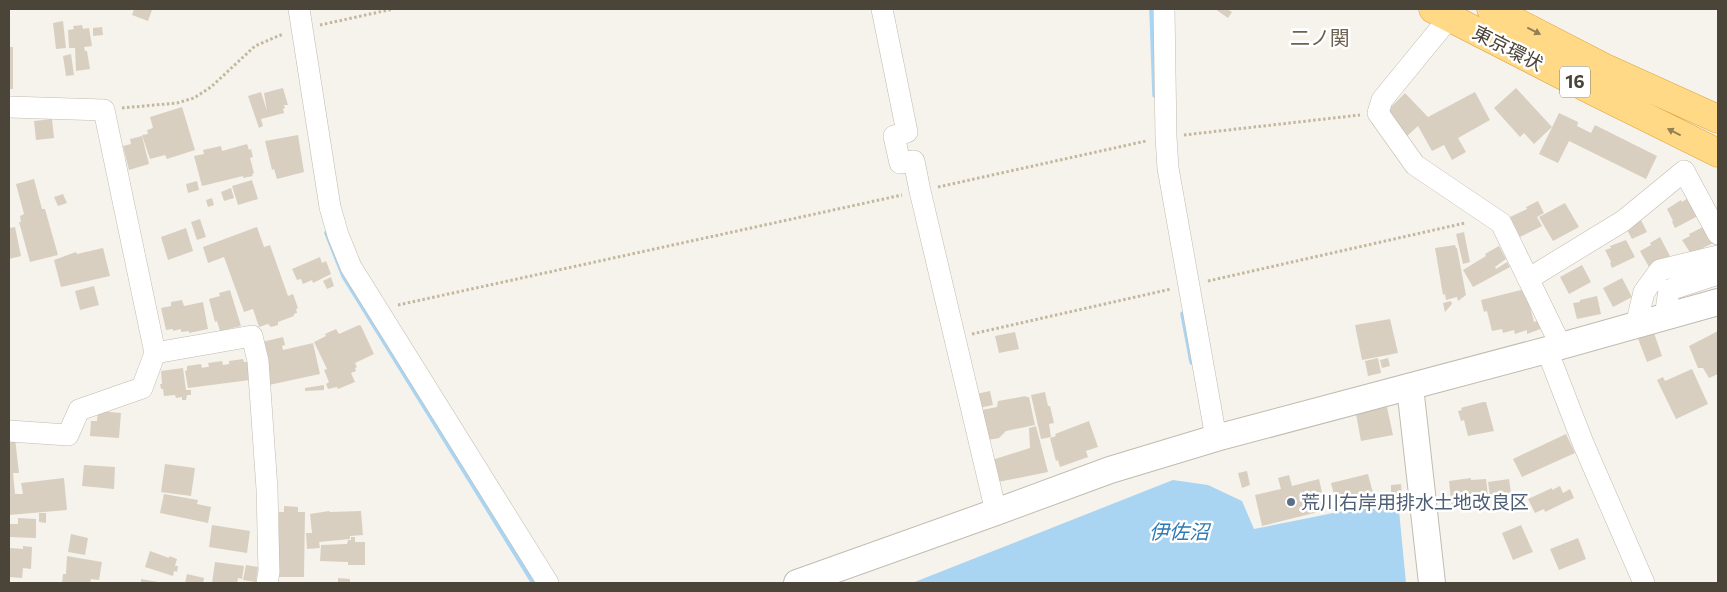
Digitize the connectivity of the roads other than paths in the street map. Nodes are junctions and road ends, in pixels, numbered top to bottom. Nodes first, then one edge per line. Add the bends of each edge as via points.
1 (882, 9) edge
2 (1164, 9) edge
3 (1491, 9) edge
4 (1441, 13) edge
5 (296, 24) edge
6 (9, 106) edge
7 (1718, 119) edge
8 (1718, 153) edge
9 (1718, 234) edge
10 (1718, 256) edge
11 (1718, 274) edge
12 (1528, 279) junction
13 (1718, 302) edge
14 (1665, 317) junction
15 (1636, 325) junction
16 (1554, 348) junction
17 (155, 353) junction
18 (1410, 387) junction
19 (9, 431) edge
20 (1216, 438) junction
21 (996, 512) junction
22 (267, 583) edge
23 (548, 583) edge
24 (797, 583) edge
25 (1432, 583) edge
26 (1644, 583) edge

1 - 21 street via 906,132 894,136 900,163 914,161
2 - 20 street via 1160,138 1168,168 1182,287
3 -> 7 highway, 東京環状 / 16 via 1603,67
8 -> 4 highway, 東京環状 / 16
4 - 12 street via 1382,100 1378,113 1415,165 1501,223
5 - 23 street via 330,207 351,267
6 - 17 street via 104,110
9 - 12 street via 1684,171 1624,221
10 - 15 street via 1660,270 1644,292
11 - 14 street via 1669,290
12 - 16 street
13 - 14 street
14 - 15 street
15 - 16 street
16 - 18 street
16 - 26 street via 1583,443
17 - 19 street via 142,388 79,410 68,435
17 - 22 street via 252,336 258,361 268,489
18 - 20 street
18 - 25 street
20 - 21 street via 1110,470
21 - 24 street

